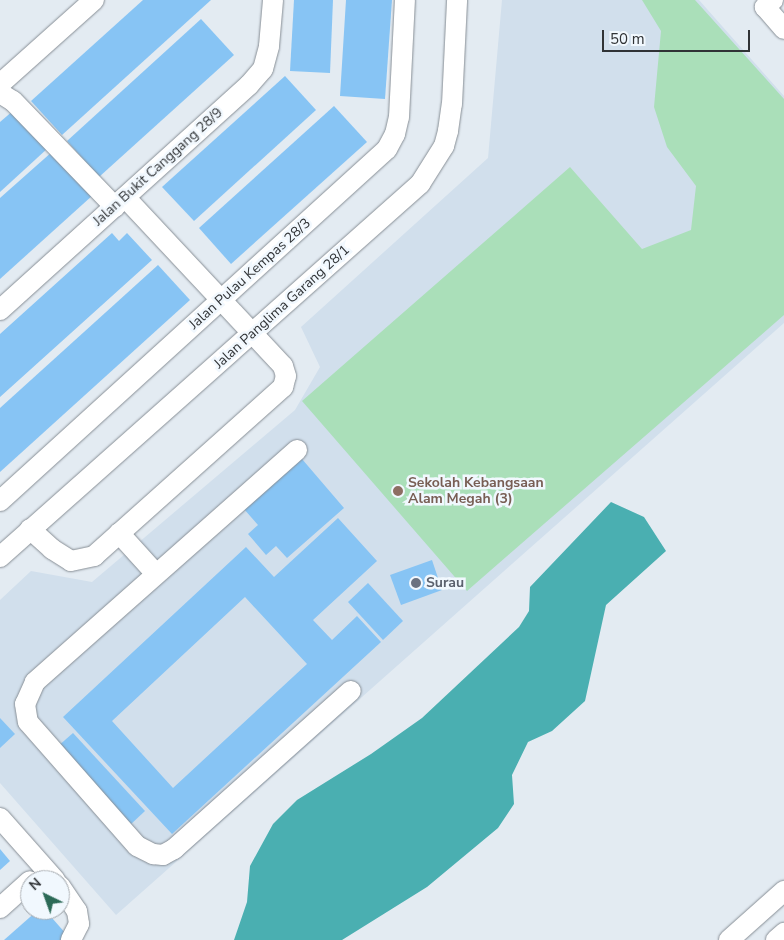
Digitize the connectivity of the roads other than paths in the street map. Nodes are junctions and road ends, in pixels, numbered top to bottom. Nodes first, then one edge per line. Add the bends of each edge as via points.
1 (94, 0) edge
2 (273, 0) edge
3 (405, 0) edge
4 (457, 0) edge
5 (774, 0) edge
6 (784, 29) edge
7 (0, 84) edge
8 (0, 94) edge
9 (120, 202) junction
10 (221, 300) junction
11 (0, 310) edge
12 (252, 333) junction
13 (297, 450) dead end
14 (0, 501) edge
15 (30, 529) junction
16 (120, 533) junction
17 (0, 556) edge
18 (156, 574) junction
19 (351, 691) dead end
20 (0, 818) edge
21 (35, 870) edge
22 (784, 891) edge
23 (20, 892) edge
24 (70, 900) edge
25 (0, 908) edge
26 (784, 933) edge
27 (71, 940) edge
28 (729, 940) edge
29 (776, 940) edge

1 - 7 street
2 - 9 street, Jalan Bukit Canggang 28/9 via 269,46 263,69
3 - 10 street, Jalan Pulau Kempas 28/3 via 399,117 387,149
4 - 12 street, Jalan Panglima Garang 28/1 via 452,104 444,146 436,162 420,184
5 - 6 street via 765,8
8 - 9 street via 13,101
9 - 10 street
9 - 11 street, Jalan Bukit Canggang 28/9
10 - 12 street
10 - 14 street, Jalan Pulau Kempas 28/3
12 - 15 street, Jalan Panglima Garang 28/1
12 - 16 street via 283,366 286,376 283,387
13 - 18 street
15 - 16 street via 71,561 94,556
15 - 17 street, Jalan Panglima Garang 28/1
16 - 18 street
18 - 19 street via 35,682 25,704 28,722 137,846 163,855 174,849
20 - 21 street
22 - 28 street
23 - 25 street
24 - 27 street via 77,910 79,924
26 - 29 street

